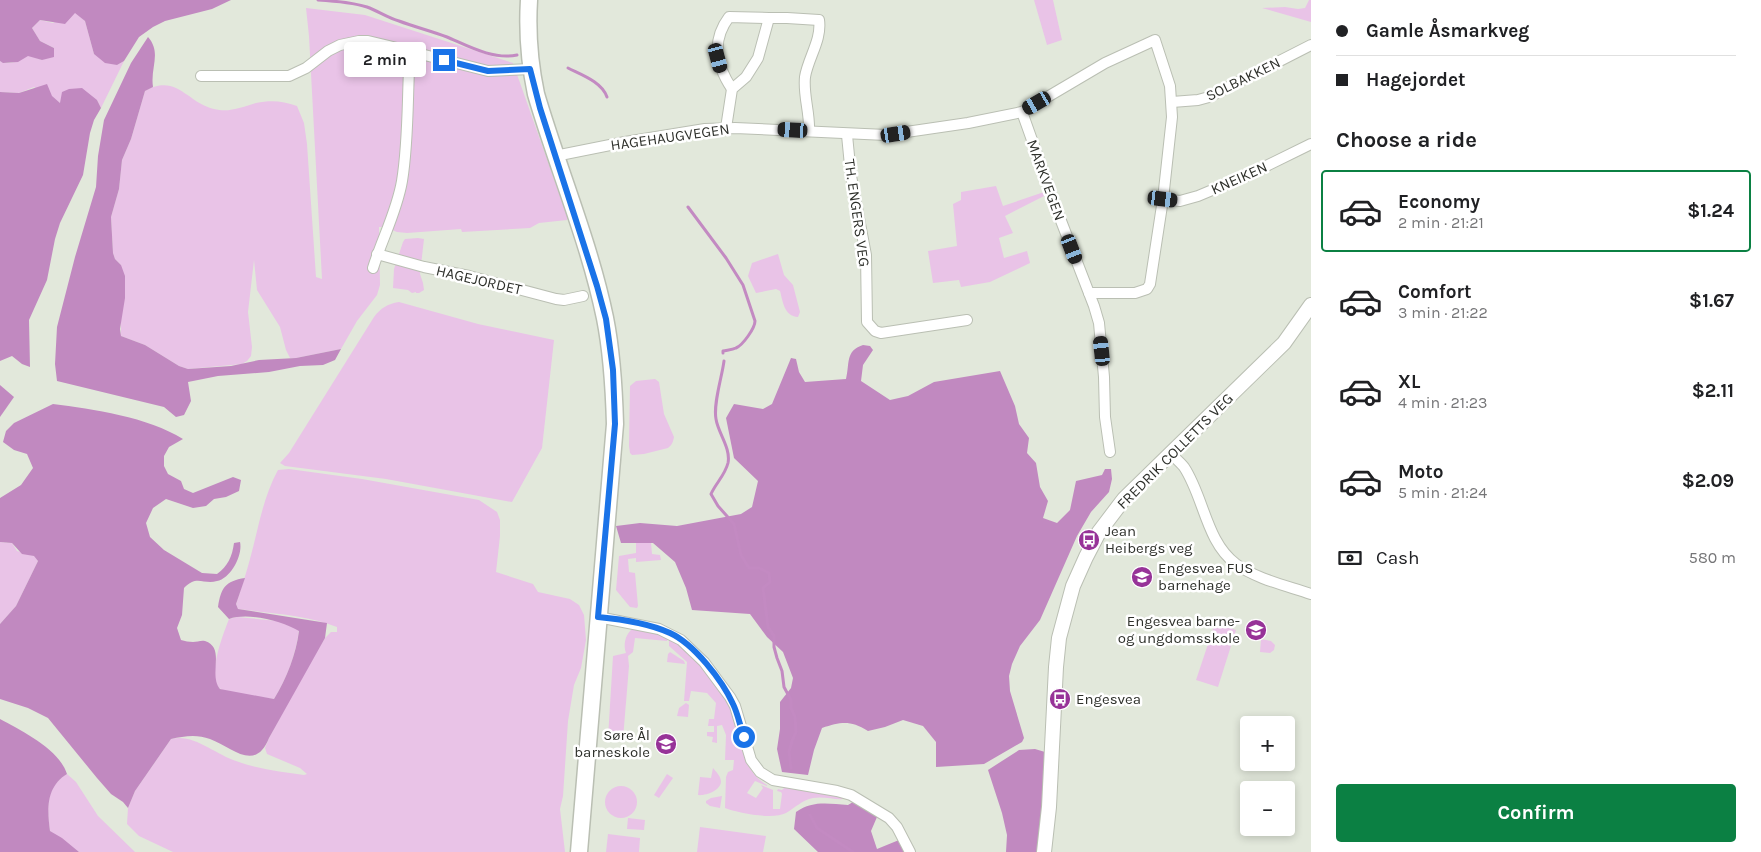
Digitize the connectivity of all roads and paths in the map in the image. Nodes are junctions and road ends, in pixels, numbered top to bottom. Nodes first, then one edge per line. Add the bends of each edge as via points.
1 (529, 0) edge
2 (769, 18) junction
3 (1311, 45) edge
4 (410, 51) junction
5 (530, 69) junction
6 (201, 76) dead end
7 (732, 89) junction
8 (1172, 102) junction
9 (1022, 112) junction
10 (726, 128) junction
11 (808, 131) junction
12 (847, 135) junction
13 (1311, 144) edge
14 (555, 156) junction
15 (1163, 199) junction
16 (377, 254) junction
17 (372, 268) dead end
18 (1089, 293) junction
19 (582, 296) dead end
20 (1311, 305) edge
21 (967, 320) dead end
22 (1110, 452) dead end
23 (1170, 453) junction
24 (1311, 594) edge
25 (598, 617) junction
26 (579, 852) edge
27 (910, 852) edge
28 (1044, 852) edge

1 - 5 main road
2 - 7 street via 758,58 746,77
2 - 7 street via 729,17 721,30 718,58
2 - 11 street via 818,20 818,37 805,79
3 - 8 street, SOLBAKKEN via 1209,97
4 - 5 street via 488,71
4 - 6 street via 368,41 352,42 328,51 289,76
4 - 16 street via 402,182
5 - 14 main road
7 - 10 street
8 - 9 street, HAGEHAUGVEGEN via 1155,40 1105,63
8 - 15 street
9 - 12 street, HAGEHAUGVEGEN via 896,134
9 - 18 street, MARKVEGEN
10 - 11 street, HAGEHAUGVEGEN
10 - 14 street, HAGEHAUGVEGEN
11 - 12 street, HAGEHAUGVEGEN
12 - 21 street, TH. ENGERS VEG via 866,255 868,322 881,333
13 - 15 street, KNEIKEN via 1198,196 1180,201
14 - 25 main road via 606,319 613,370 615,424
15 - 18 street via 1146,289 1135,293
16 - 17 street
16 - 19 street, HAGEJORDET via 556,299
18 - 22 street, MARKVEGEN via 1099,323
20 - 23 street, FREDRIK COLLETTS VEG via 1284,343
23 - 24 street via 1183,467 1220,546 1235,563 1247,572
23 - 28 street, FREDRIK COLLETTS VEG via 1114,511 1076,579 1059,638
25 - 26 main road
25 - 27 street via 659,629 681,640 704,662 730,697 750,760 760,772 773,780 851,795 889,818 904,837

